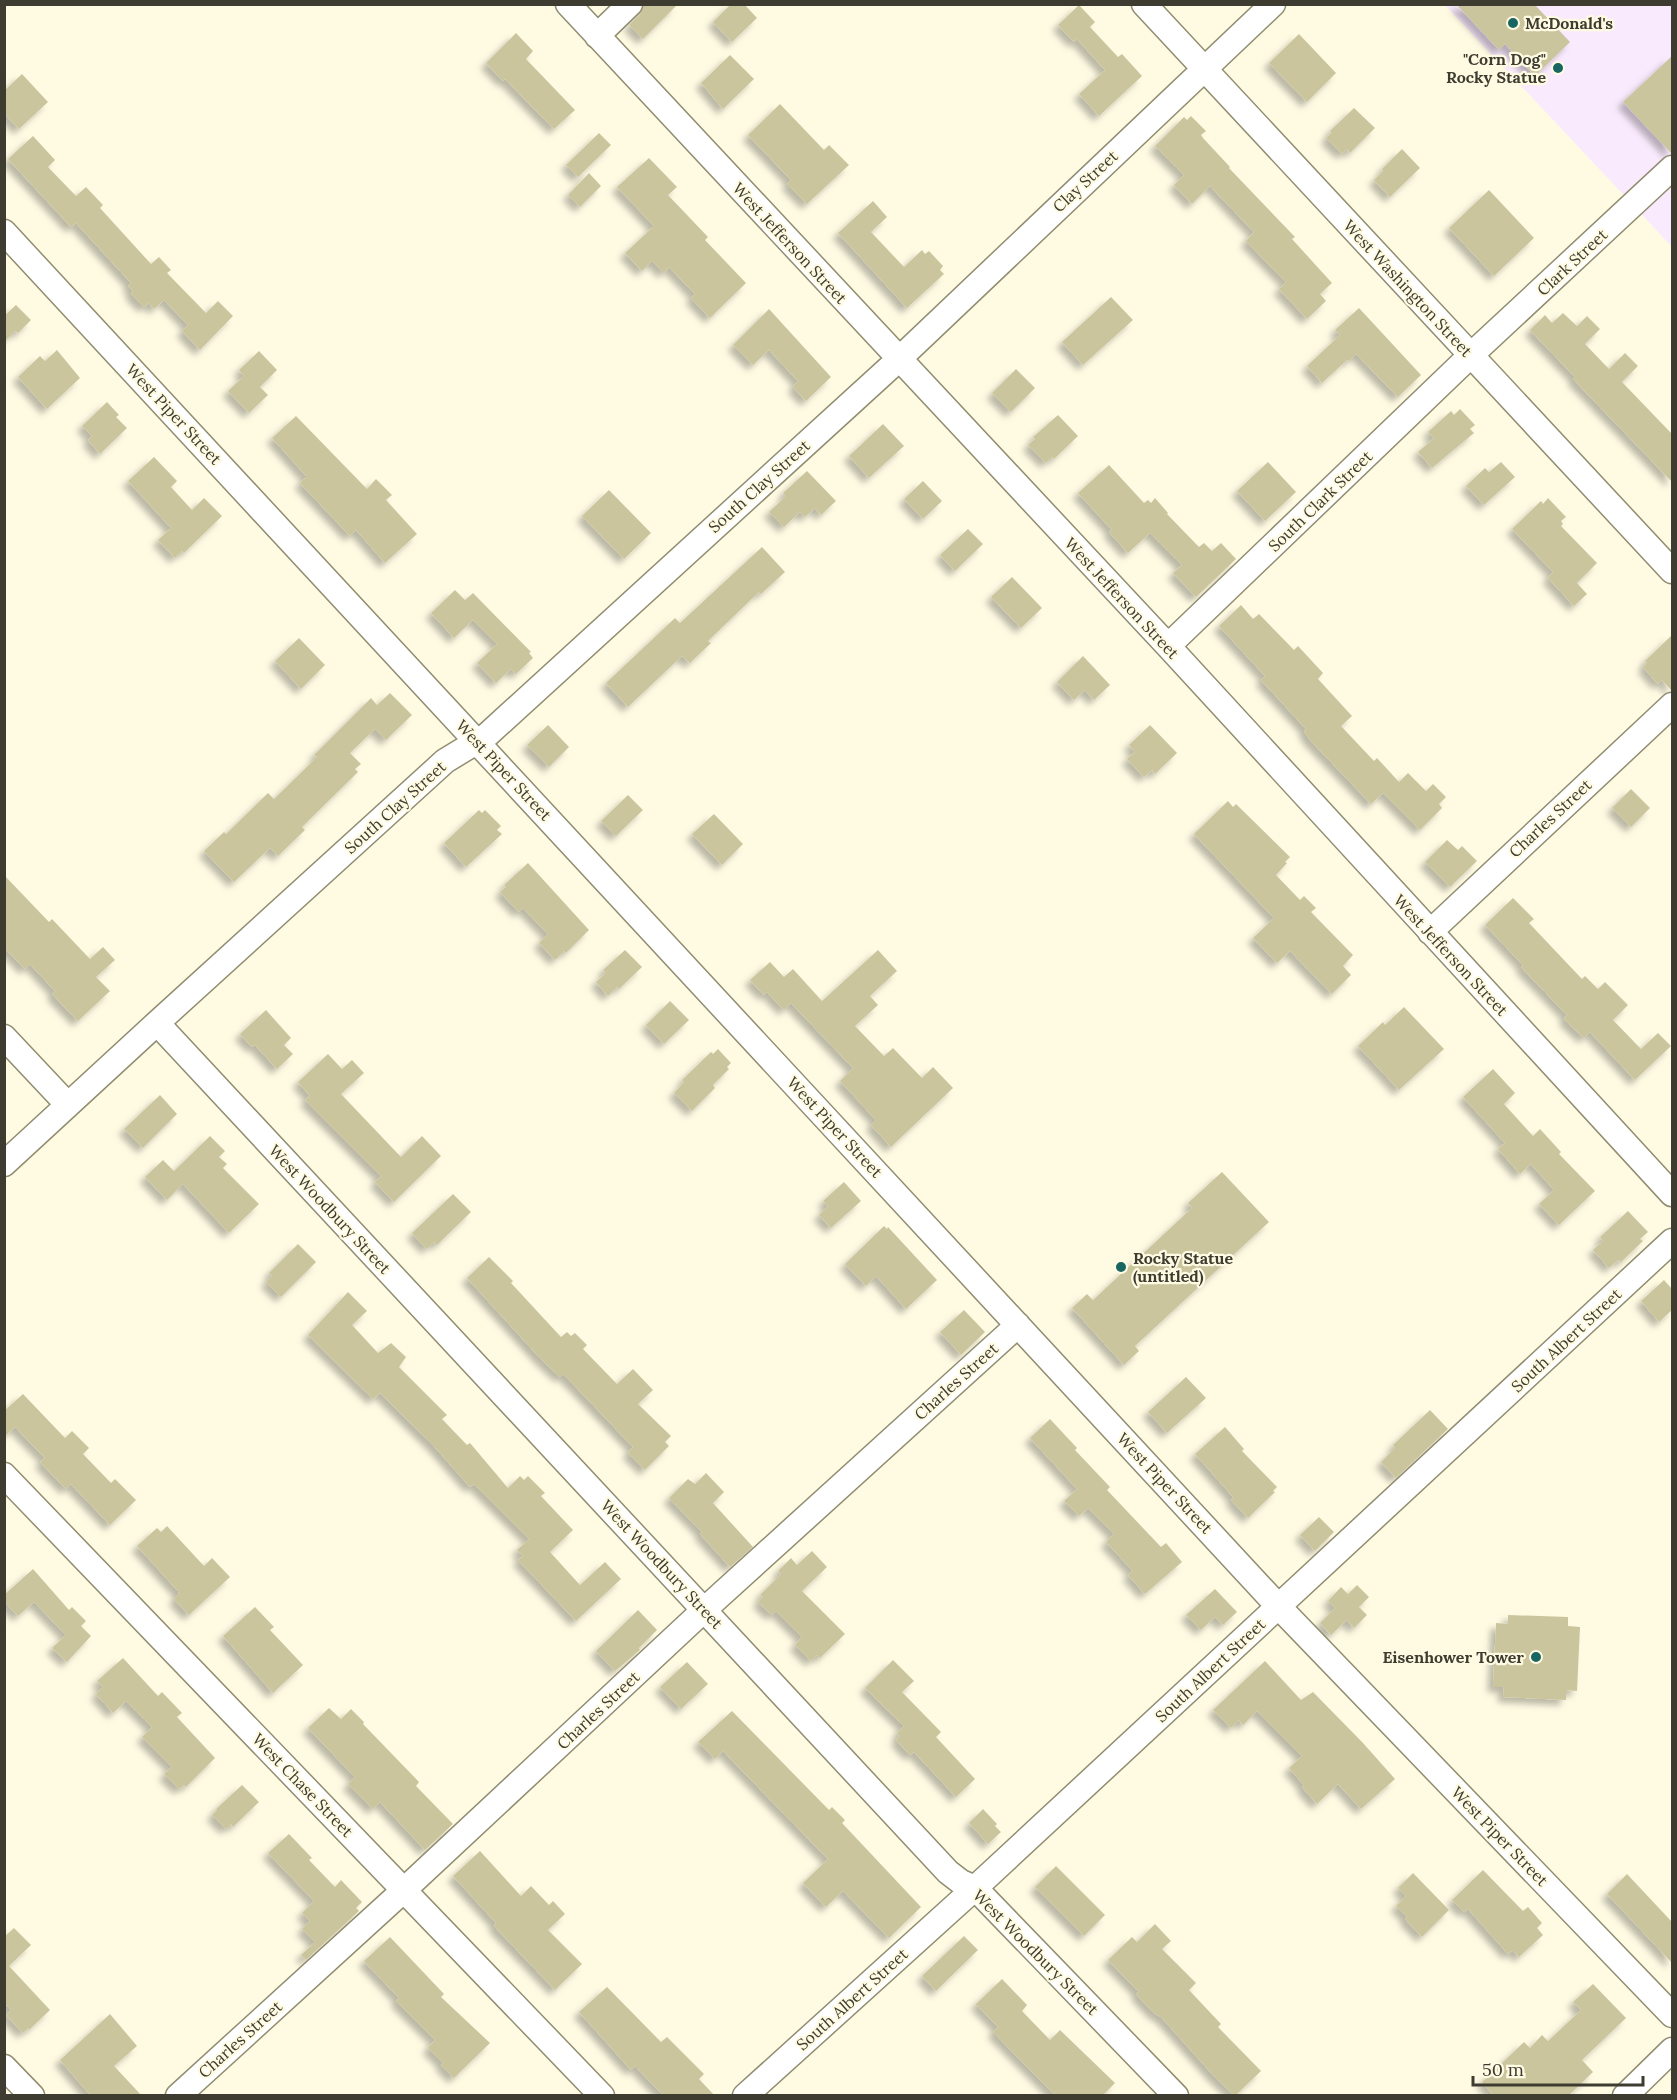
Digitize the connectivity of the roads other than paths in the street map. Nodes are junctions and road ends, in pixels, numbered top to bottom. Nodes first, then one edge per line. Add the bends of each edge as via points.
1 (568, 4) edge
2 (630, 4) edge
3 (1144, 4) edge
4 (1273, 4) edge
5 (597, 36) junction
6 (1204, 68) junction
7 (1672, 168) edge
8 (4, 232) edge
9 (1471, 355) junction
10 (898, 360) junction
11 (1672, 571) edge
12 (1168, 646) junction
13 (1672, 705) edge
14 (477, 741) junction
15 (1430, 932) junction
16 (157, 1023) junction
17 (4, 1037) edge
18 (68, 1105) junction
19 (4, 1164) edge
20 (1672, 1194) edge
21 (1672, 1242) edge
22 (1018, 1325) junction
23 (4, 1475) edge
24 (1278, 1606) junction
25 (704, 1610) junction
26 (975, 1888) junction
27 (404, 1890) junction
28 (1672, 2015) edge
29 (1672, 2049) edge
30 (4, 2067) edge
31 (32, 2096) edge
32 (178, 2096) edge
33 (602, 2096) edge
34 (745, 2096) edge
35 (1176, 2096) edge
36 (1625, 2096) edge

1 - 5 street, West Jefferson Street
2 - 5 street
3 - 6 street, West Washington Street
4 - 6 street, Clay Street
5 - 10 street, West Jefferson Street
6 - 9 street, West Washington Street
6 - 10 street, Clay Street
7 - 9 street, Clark Street
8 - 14 street, West Piper Street
9 - 11 street, West Washington Street
9 - 12 street, South Clark Street
10 - 12 street, West Jefferson Street
10 - 14 street, South Clay Street
12 - 15 street, West Jefferson Street
13 - 15 street, Charles Street
14 - 16 street, South Clay Street via 444,761
14 - 22 street, West Piper Street
15 - 20 street, West Jefferson Street
16 - 18 street, South Clay Street
16 - 25 street, West Woodbury Street
17 - 18 street
18 - 19 street, South Clay Street
21 - 24 street, South Albert Street
22 - 24 street, West Piper Street
22 - 25 street, Charles Street
23 - 27 street, West Chase Street
24 - 26 street, South Albert Street
24 - 28 street, West Piper Street
25 - 26 street, West Woodbury Street via 948,1872
25 - 27 street, Charles Street
26 - 34 street, South Albert Street
26 - 35 street, West Woodbury Street
27 - 32 street, Charles Street
27 - 33 street, West Chase Street
29 - 36 street
30 - 31 street

